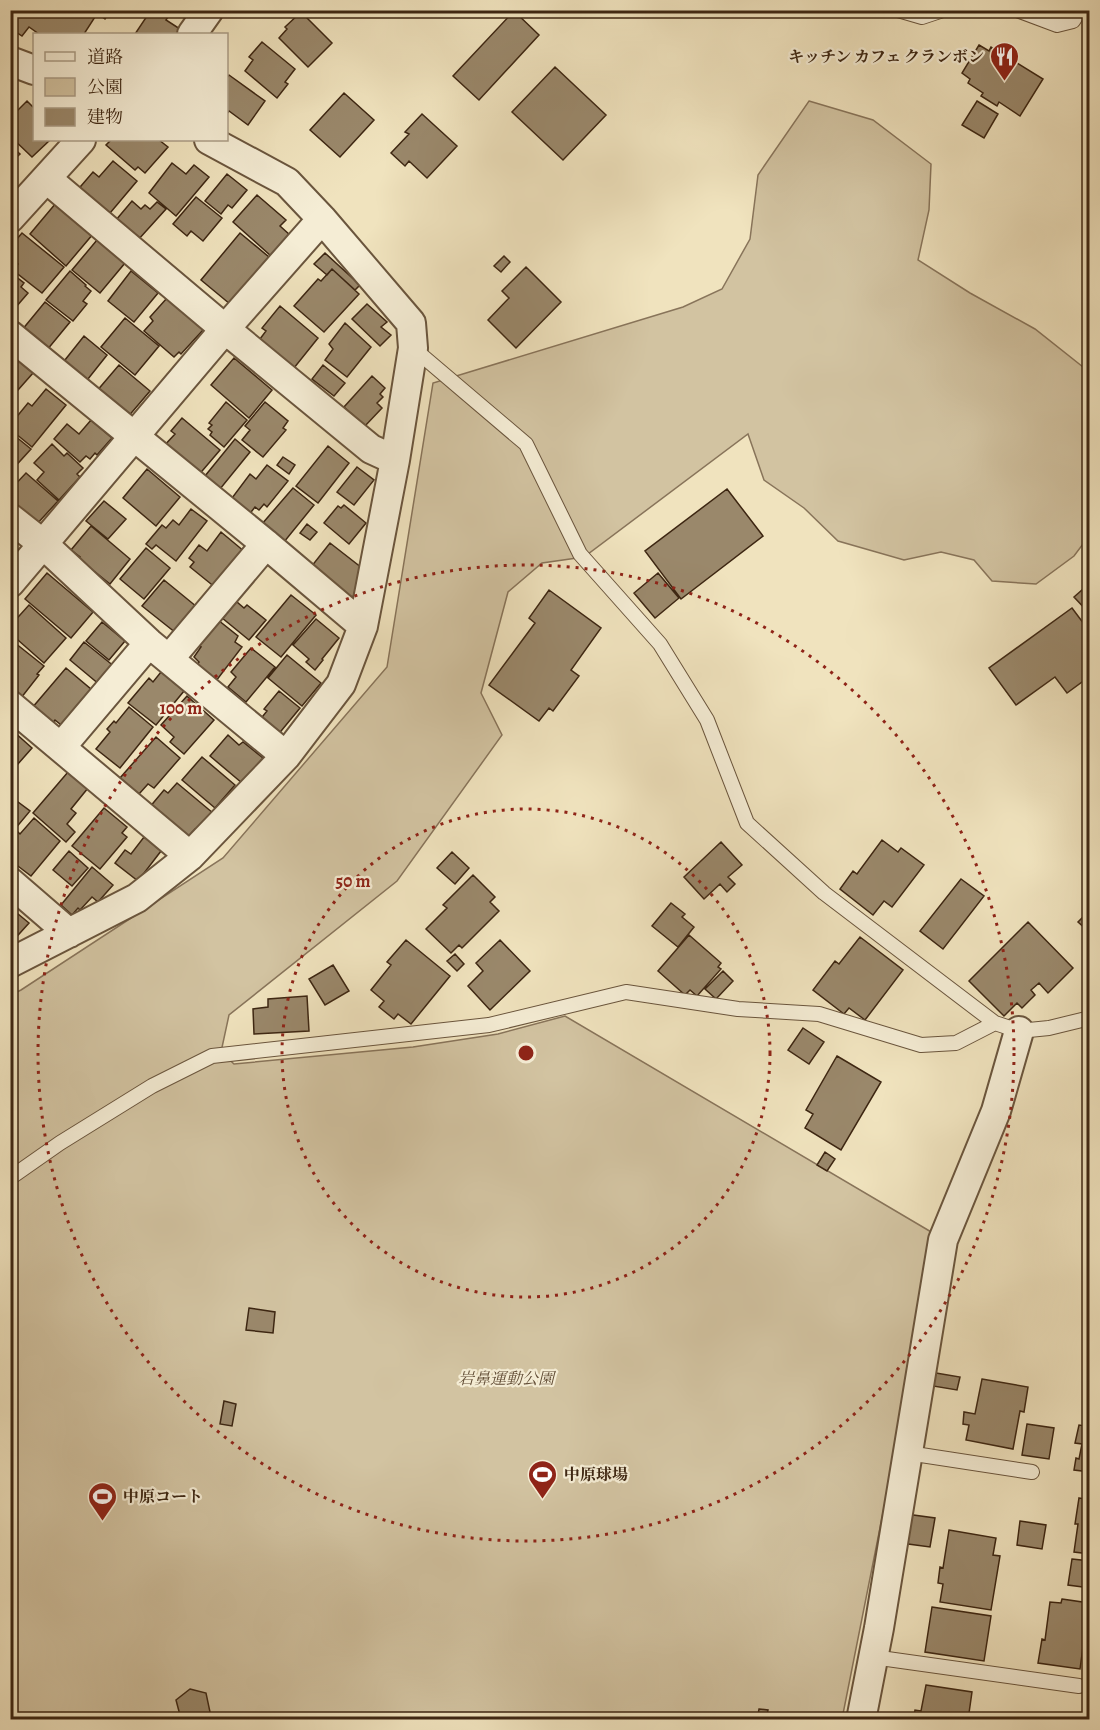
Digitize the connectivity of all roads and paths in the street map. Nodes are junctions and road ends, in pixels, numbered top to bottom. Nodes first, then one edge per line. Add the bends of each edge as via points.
1 (208, 10) edge
2 (898, 10) edge
3 (943, 10) edge
4 (1017, 10) edge
5 (1080, 10) edge
6 (193, 33) edge
7 (10, 62) edge
8 (33, 70) edge
9 (80, 141) edge
10 (211, 141) edge
11 (47, 179) junction
12 (10, 218) edge
13 (322, 219) junction
14 (225, 329) junction
15 (10, 335) edge
16 (413, 348) junction
17 (135, 437) junction
18 (395, 460) junction
19 (10, 518) edge
20 (43, 544) junction
21 (266, 544) junction
22 (10, 583) edge
23 (363, 626) junction
24 (159, 651) junction
25 (10, 705) edge
26 (61, 747) junction
27 (286, 756) junction
28 (190, 856) junction
29 (10, 882) edge
30 (69, 933) junction
31 (10, 963) edge
32 (1089, 1018) edge
33 (1007, 1027) junction
34 (10, 1178) edge
35 (908, 1453) junction
36 (1032, 1472) dead end
37 (873, 1657) junction
38 (1079, 1686) dead end
39 (861, 1719) edge

1 - 6 street
2 - 3 lane via 922,17
4 - 5 lane via 1057,25 1073,21
7 - 8 street
9 - 11 street
10 - 13 street via 287,182
11 - 12 street
11 - 14 street
13 - 14 street
13 - 16 street via 411,323
14 - 17 street
14 - 18 street via 371,448
15 - 17 street
16 - 18 street
16 - 33 lane via 526,444 580,554 660,644 707,720 747,823 824,893
17 - 20 street
17 - 21 street
18 - 23 street
19 - 20 street
20 - 22 street
20 - 24 street
21 - 23 street
21 - 24 street
23 - 27 street via 340,684
24 - 26 street
24 - 27 street
25 - 26 street
26 - 28 street
27 - 28 street
28 - 30 street via 137,898
29 - 30 street
30 - 31 street
32 - 33 lane via 1049,1028
33 - 34 lane via 956,1043 921,1046 819,1014 738,1009 626,992 489,1025 212,1056 152,1086
33 - 35 street via 996,1111 943,1240
35 - 36 lane
35 - 37 street
37 - 38 lane
37 - 39 street

